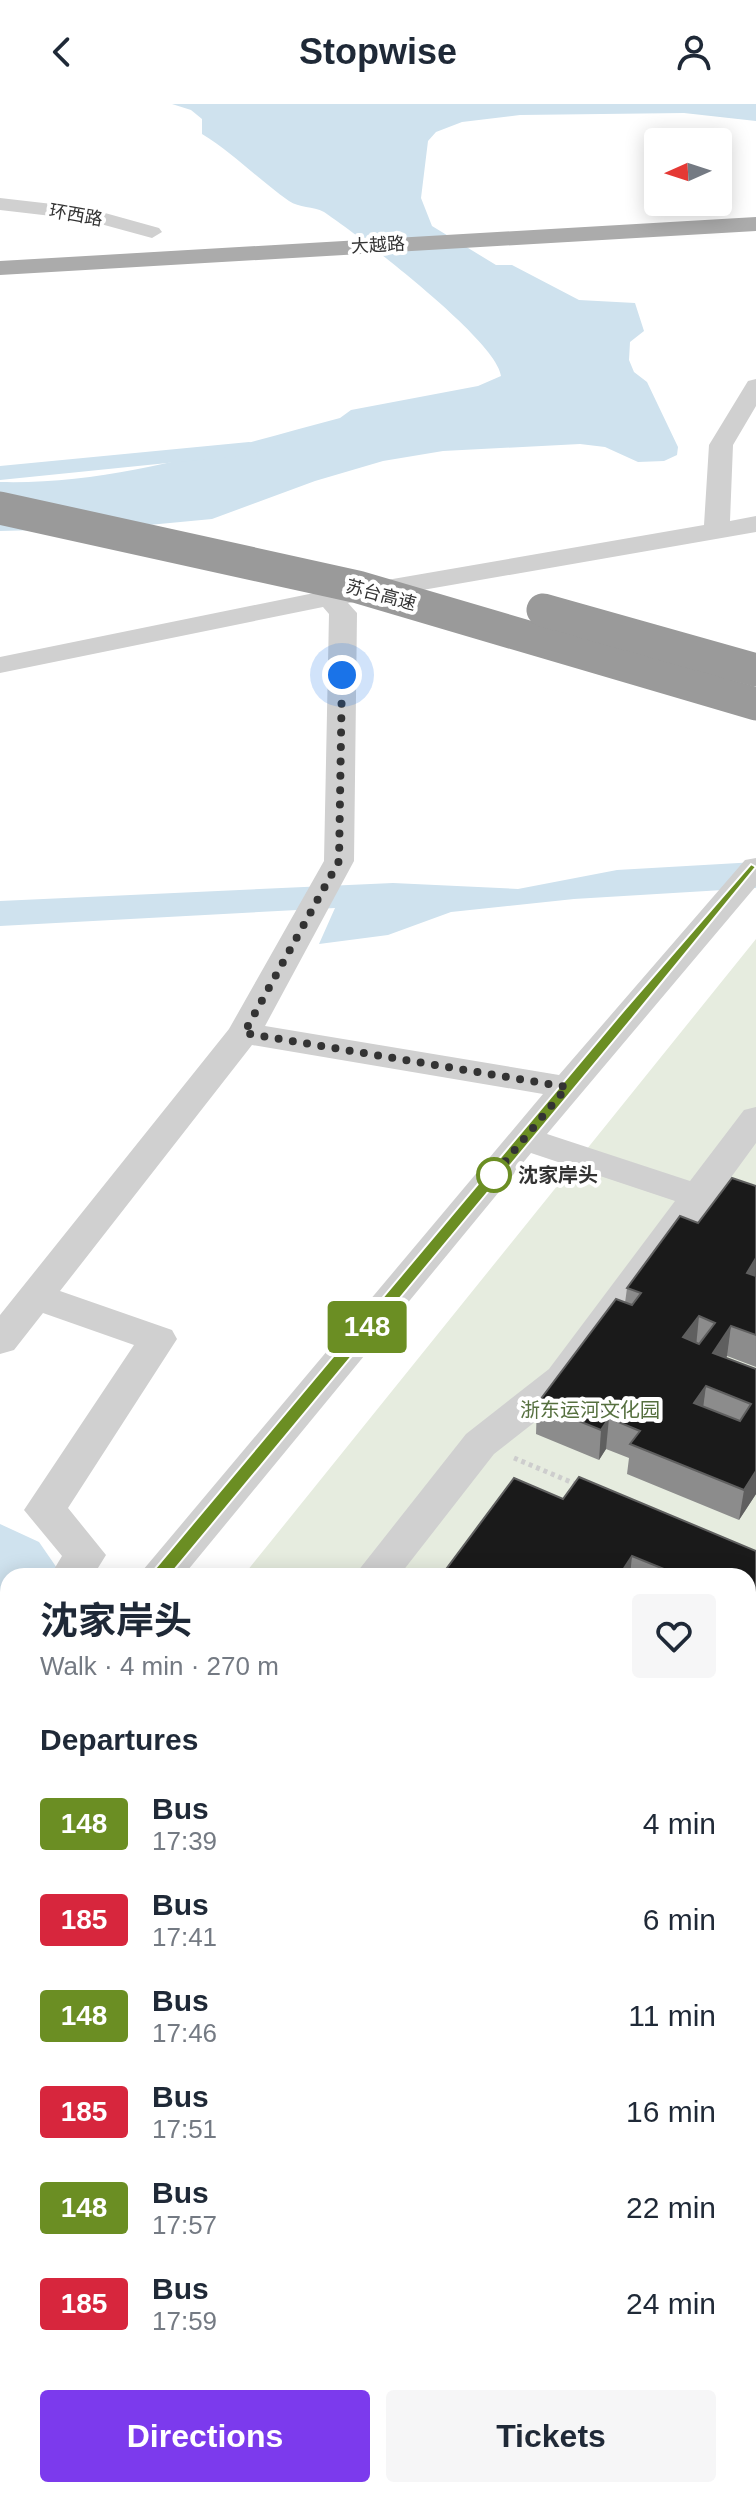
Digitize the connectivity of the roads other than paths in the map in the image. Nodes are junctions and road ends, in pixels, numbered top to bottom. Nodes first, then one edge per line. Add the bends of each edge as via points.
1 (0, 204) edge
2 (756, 205) edge
3 (580, 210) dead end
4 (756, 224) edge
5 (181, 231) dead end
6 (152, 232) junction
7 (76, 237) dead end
8 (0, 268) edge
9 (756, 386) edge
10 (0, 481) edge
11 (45, 488) dead end
12 (122, 505) dead end
13 (0, 508) edge
14 (756, 524) edge
15 (717, 531) junction
16 (329, 598) junction
17 (0, 665) edge
18 (756, 670) edge
19 (756, 704) edge
20 (756, 867) edge
21 (244, 1033) junction
22 (567, 1087) junction
23 (756, 1118) edge
24 (524, 1139) junction
25 (698, 1196) junction
26 (36, 1296) junction
27 (0, 1341) edge
28 (76, 1568) edge
29 (166, 1568) edge
30 (381, 1568) edge

1 - 6 street, 环西路 via 87,214
2 - 3 main road
4 - 8 main road, 大越路
5 - 6 main road
6 - 7 main road
9 - 15 street via 721,445
10 - 11 highway
12 - 18 highway, 苏台高速, bridge via 382,565
13 - 19 highway, 苏台高速, bridge via 358,587
14 - 15 street
15 - 16 street
16 - 17 street
16 - 21 street via 343,613 339,861
20 - 22 street
21 - 22 street
21 - 26 street
22 - 24 street
23 - 25 street
24 - 25 street
24 - 29 street
25 - 30 street via 563,1379 480,1444
26 - 27 street
26 - 28 street via 158,1339 45,1510 85,1555

